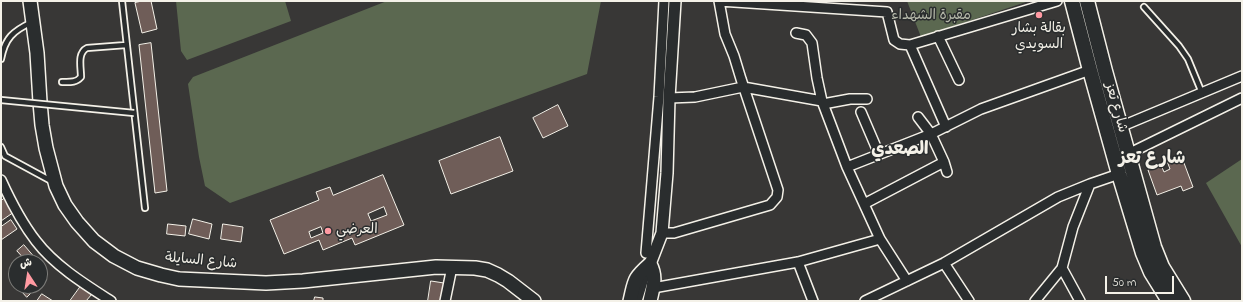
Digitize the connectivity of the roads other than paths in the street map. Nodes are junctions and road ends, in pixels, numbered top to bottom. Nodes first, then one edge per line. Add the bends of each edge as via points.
1 (30, 1) edge
2 (122, 1) edge
3 (664, 1) edge
4 (675, 1) edge
5 (719, 1) edge
6 (1057, 1) edge
7 (1072, 1) edge
8 (1087, 1) edge
9 (1144, 6) dead end
10 (33, 21) junction
11 (796, 33) dead end
12 (938, 36) junction
13 (910, 44) junction
14 (126, 45) junction
15 (1, 59) edge
16 (1090, 70) junction
17 (1242, 76) edge
18 (959, 80) dead end
19 (62, 82) dead end
20 (743, 87) junction
21 (1202, 93) junction
22 (669, 98) junction
23 (1242, 98) edge
24 (867, 99) dead end
25 (1, 100) edge
26 (823, 102) junction
27 (134, 112) junction
28 (861, 112) dead end
29 (918, 117) dead end
30 (946, 127) junction
31 (1120, 127) junction
32 (931, 134) junction
33 (1, 147) edge
34 (879, 154) junction
35 (1128, 154) junction
36 (944, 162) junction
37 (847, 167) junction
38 (947, 172) dead end
39 (1119, 174) junction
40 (1, 180) edge
41 (56, 184) junction
42 (1090, 184) junction
43 (864, 204) junction
44 (145, 208) dead end
45 (662, 233) junction
46 (880, 240) junction
47 (798, 262) junction
48 (944, 263) junction
49 (452, 267) junction
50 (1062, 268) junction
51 (1156, 269) junction
52 (648, 271) junction
53 (907, 281) junction
54 (111, 301) edge
55 (445, 301) edge
56 (534, 301) edge
57 (630, 301) edge
58 (636, 301) edge
59 (644, 301) edge
60 (650, 301) edge
61 (813, 301) edge
62 (865, 301) edge
63 (969, 301) edge
64 (1035, 301) edge
65 (1080, 301) edge
66 (1169, 301) edge
67 (1183, 301) edge

1 - 10 main road, شارع السايلة
2 - 14 lane
3 - 52 street
4 - 22 street
5 - 13 street via 887,12 894,40 900,44
5 - 20 street via 725,34
6 - 12 street
7 - 16 main road, شارع تعز
8 - 31 main road, شارع تعز
9 - 21 lane via 1188,59
10 - 15 lane via 9,37 3,47
10 - 41 main road, شارع السايلة via 42,124
11 - 26 street via 806,35 812,43
12 - 13 street
12 - 18 street
13 - 30 street
14 - 19 lane via 84,49 81,54 81,77 75,82
14 - 27 lane
16 - 30 street via 981,109
16 - 39 main road, شارع تعز
17 - 21 street
20 - 22 street via 695,97
20 - 26 street
20 - 45 street via 778,190 777,197 770,205 674,233
21 - 31 street
22 - 45 street
23 - 35 street
24 - 26 street
25 - 27 lane, bridge
26 - 37 street
27 - 44 lane
28 - 34 street
29 - 32 street
30 - 32 street
31 - 35 main road, شارع تعز
32 - 34 street
32 - 36 street
33 - 41 lane via 5,156
34 - 37 street
35 - 51 main road, شارع تعز via 1154,247
36 - 38 street
36 - 43 street
37 - 43 street
39 - 42 street
39 - 51 main road, شارع تعز via 1143,253
40 - 54 street via 22,221 37,243 59,264
41 - 49 main road, شارع السايلة via 65,205 94,241 114,256 137,268 179,279 266,283
42 - 48 street via 1058,197
42 - 50 street via 1073,227
43 - 46 street
45 - 52 street
46 - 47 street
46 - 53 street
47 - 52 street
47 - 61 street
48 - 53 street
48 - 63 street
49 - 55 street
49 - 56 main road, شارع السايلة via 486,270 508,281
50 - 64 street
50 - 65 street
51 - 66 main road, شارع تعز
51 - 67 main road, شارع تعز
52 - 57 main road via 638,274 634,280
52 - 58 street
52 - 59 street
52 - 60 main road
53 - 62 street

